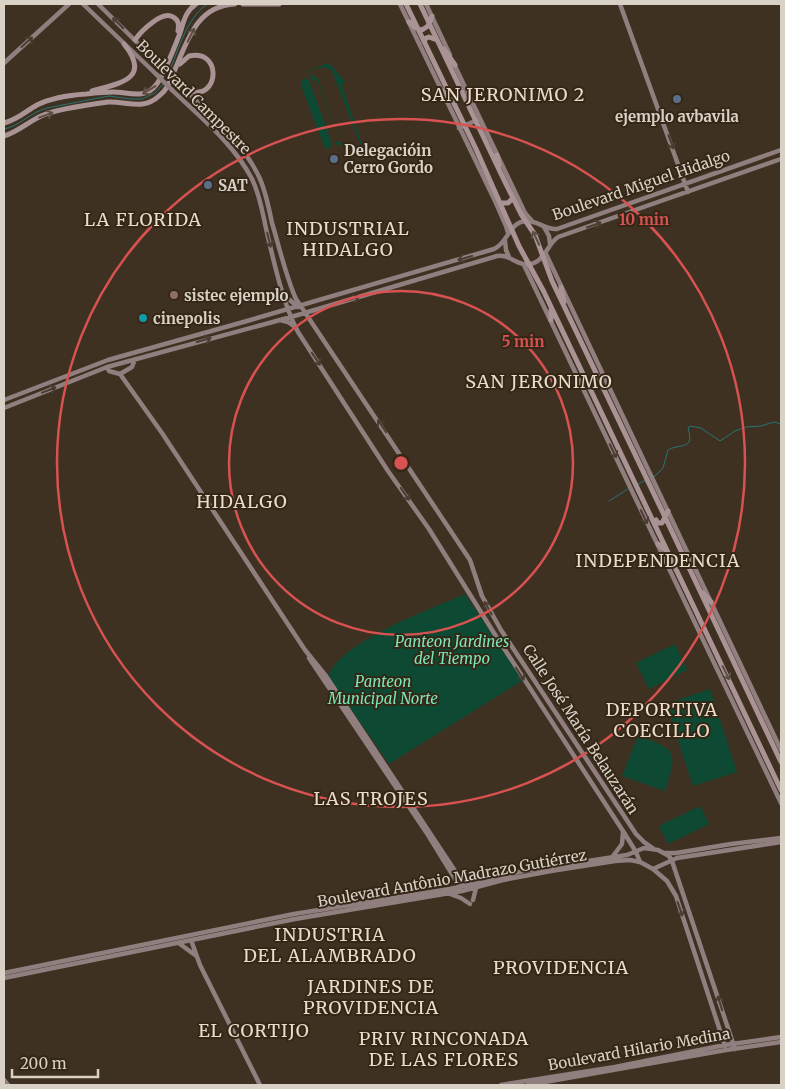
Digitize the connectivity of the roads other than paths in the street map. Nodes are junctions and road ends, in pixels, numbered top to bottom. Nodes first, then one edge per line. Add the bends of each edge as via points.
1 (69, 4) edge
2 (83, 4) edge
3 (98, 4) edge
4 (196, 4) edge
5 (235, 4) edge
6 (243, 4) edge
7 (280, 4) edge
8 (400, 4) edge
9 (406, 4) edge
10 (420, 4) edge
11 (426, 4) edge
12 (620, 4) edge
13 (432, 16) junction
14 (409, 22) junction
15 (429, 24) junction
16 (418, 29) junction
17 (135, 40) junction
18 (437, 40) junction
19 (424, 42) junction
20 (175, 43) junction
21 (124, 44) junction
22 (4, 63) edge
23 (455, 65) junction
24 (175, 70) junction
25 (433, 72) junction
26 (443, 82) junction
27 (178, 83) junction
28 (82, 94) junction
29 (447, 101) junction
30 (478, 120) junction
31 (4, 123) edge
32 (462, 127) junction
33 (4, 136) edge
34 (781, 150) edge
35 (497, 155) junction
36 (781, 160) edge
37 (500, 172) junction
38 (685, 183) junction
39 (688, 192) junction
40 (513, 198) junction
41 (500, 203) junction
42 (503, 218) junction
43 (529, 221) junction
44 (544, 227) junction
45 (510, 231) junction
46 (505, 241) junction
47 (550, 244) junction
48 (544, 255) junction
49 (509, 257) junction
50 (526, 265) junction
51 (552, 282) junction
52 (561, 287) junction
53 (544, 292) junction
54 (284, 295) junction
55 (299, 306) junction
56 (551, 307) junction
57 (289, 309) junction
58 (315, 309) junction
59 (305, 312) junction
60 (567, 312) junction
61 (291, 317) junction
62 (279, 320) junction
63 (311, 320) junction
64 (551, 320) junction
65 (295, 327) junction
66 (131, 353) junction
67 (135, 360) junction
68 (107, 367) junction
69 (127, 371) junction
70 (120, 374) junction
71 (132, 389) junction
72 (4, 400) edge
73 (4, 408) edge
74 (627, 466) junction
75 (624, 475) junction
76 (649, 478) junction
77 (631, 485) junction
78 (654, 494) junction
79 (664, 503) junction
80 (647, 507) junction
81 (667, 514) junction
82 (662, 536) junction
83 (674, 536) junction
84 (682, 538) junction
85 (658, 544) junction
86 (678, 544) junction
87 (669, 553) junction
88 (692, 575) junction
89 (711, 602) junction
90 (701, 629) junction
91 (711, 651) junction
92 (756, 736) junction
93 (771, 742) junction
94 (781, 750) edge
95 (781, 762) edge
96 (771, 776) junction
97 (781, 786) edge
98 (781, 790) edge
99 (611, 796) junction
100 (604, 800) junction
101 (781, 803) edge
102 (623, 831) junction
103 (781, 838) edge
104 (781, 842) edge
105 (654, 849) junction
106 (636, 852) junction
107 (664, 853) junction
108 (613, 857) junction
109 (672, 861) junction
110 (640, 862) junction
111 (653, 869) junction
112 (456, 875) junction
113 (477, 882) junction
114 (463, 888) junction
115 (476, 888) junction
116 (449, 891) junction
117 (695, 929) junction
118 (687, 930) junction
119 (191, 940) junction
120 (178, 943) junction
121 (196, 956) junction
122 (4, 973) edge
123 (4, 978) edge
124 (781, 1037) edge
125 (781, 1042) edge
126 (734, 1047) junction
127 (726, 1048) junction
128 (4, 1080) edge
129 (543, 1082) edge
130 (525, 1084) edge
131 (8, 1085) edge
132 (260, 1085) edge
133 (501, 1085) edge

22 -> 1 street
2 - 21 street, Boulevard Campestre
17 -> 3 street, Boulevard Campestre
4 - 20 main road via 186,13
24 -> 5 main road via 203,16 215,8
6 - 7 main road
8 - 14 street
9 - 16 main road
10 - 15 main road
11 - 13 street
12 -> 38 street
13 - 15 main road
13 - 23 street
14 - 16 main road
14 - 25 street
15 - 16 main road
15 - 18 main road
16 - 19 main road
17 - 20 main road via 156,20 168,15 178,24
17 - 27 street, Boulevard Campestre, bridge
18 - 19 main road via 428,37
18 - 23 main road
18 - 30 main road
19 - 26 main road
20 -> 28 main road via 159,82 150,91 137,95 115,92
21 - 28 main road via 134,59 135,68 131,76
21 -> 54 street, Boulevard Campestre, bridge via 222,140 252,178
23 - 30 street
24 - 27 main road via 193,55 206,58 213,67 212,80 204,90 194,92
33 -> 24 main road via 54,112 109,102 138,106 150,103 166,89
25 - 26 main road
25 - 29 street
26 - 29 main road
26 - 32 main road
27 - 55 street, Boulevard Campestre via 236,142 260,178
28 - 31 main road via 43,102
29 - 32 street
30 - 32 street
30 - 35 street
30 - 37 main road
32 - 41 main road
32 - 42 street
34 - 38 street, Boulevard Miguel Hidalgo
35 - 37 main road
35 - 43 street
36 - 39 street, Boulevard Miguel Hidalgo
37 - 40 main road
38 - 39 street
38 - 44 street, Boulevard Miguel Hidalgo via 556,229
47 -> 39 street, Boulevard Miguel Hidalgo via 558,237
40 - 41 main road via 508,203
40 - 43 main road
41 - 42 main road
41 - 45 main road
42 - 45 street
43 - 44 street, Boulevard Miguel Hidalgo
43 - 45 street
48 -> 43 main road
44 - 47 street
45 - 46 street
45 - 50 main road
46 - 49 street
46 -> 55 street via 494,249
47 - 48 street, Boulevard Miguel Hidalgo
48 - 50 street
48 - 51 main road
48 - 52 street
49 - 50 street
58 -> 49 street via 497,256
50 - 53 main road
50 - 64 street
51 - 53 main road via 544,279
51 - 60 main road
52 - 60 main road
52 - 76 street
53 - 56 main road
54 - 55 street
54 - 57 street, Boulevard Campestre
55 - 57 street
55 - 59 street, Calle José María Belauzarán
56 - 64 main road
56 - 74 main road
57 - 61 street, Boulevard Campestre
57 - 66 street
58 - 59 street
58 - 63 street
59 - 61 street
59 - 63 street, Calle José María Belauzarán
60 - 76 main road
61 - 62 street
61 - 65 street, Boulevard Campestre
62 - 65 street
67 -> 62 street
99 -> 63 street, Calle José María Belauzarán via 485,603 468,556
64 -> 75 street
65 -> 100 street, Boulevard Campestre
66 - 67 street
66 - 68 street via 108,363
66 - 72 street
67 - 68 street
67 - 69 street
68 - 70 street via 109,371
73 -> 68 street
69 - 70 street
69 - 71 street
70 - 71 street
71 - 112 street
74 - 75 main road
74 - 77 main road
75 - 77 street
76 - 78 main road
76 - 79 street
77 - 80 main road via 637,487
77 -> 85 street
78 - 79 main road
78 - 81 main road
79 - 81 street
80 - 81 main road via 658,523
80 - 82 main road
81 - 83 main road
81 - 84 street
82 - 83 main road via 666,527
82 - 87 main road
83 - 86 main road
84 - 86 main road
84 - 89 street
85 - 87 main road
85 - 90 street
86 - 88 main road
87 - 90 main road
88 - 89 main road
88 - 93 main road
89 - 94 street
90 - 91 main road
91 -> 92 main road
91 - 96 street
92 - 93 main road via 756,727 760,726
92 - 96 main road
93 - 95 main road
96 - 97 main road
96 - 98 main road
96 - 101 street
99 - 100 street
99 - 105 street, Calle José María Belauzarán via 640,839
100 - 102 street, Boulevard Campestre
102 - 106 street, Boulevard Campestre
102 - 108 street via 622,844
103 - 107 street
104 - 109 street
105 - 106 street, Boulevard Antônio Madrazo Gutiérrez via 644,848
105 - 107 street
106 - 108 street, Boulevard Antônio Madrazo Gutiérrez
106 - 110 street, Boulevard Campestre
107 - 109 street
108 - 113 street, Boulevard Antônio Madrazo Gutiérrez via 523,871
109 - 111 street
109 - 117 street
110 - 111 street
110 - 115 street, Boulevard Antônio Madrazo Gutiérrez via 626,860 594,864
111 -> 118 street via 672,888
112 - 113 street
112 - 114 street
112 - 116 street
113 - 114 street, Boulevard Antônio Madrazo Gutiérrez
114 - 115 street, Boulevard Antônio Madrazo Gutiérrez
114 - 116 street, Boulevard Antônio Madrazo Gutiérrez
115 - 116 street via 471,902
116 - 119 street, Boulevard Antônio Madrazo Gutiérrez
116 - 122 street, Boulevard Antônio Madrazo Gutiérrez via 294,914
117 - 118 street
126 -> 117 street
118 - 127 street
119 - 120 street, Boulevard Antônio Madrazo Gutiérrez
119 - 121 street
120 - 121 street
120 - 123 street, Boulevard Antônio Madrazo Gutiérrez
121 - 132 street
124 - 126 street, Boulevard Hilario Medina
125 - 126 street, Boulevard Hilario Medina
126 - 127 street, Boulevard Hilario Medina
127 - 129 street, Boulevard Hilario Medina
128 - 131 street
129 - 130 street, Boulevard Hilario Medina
130 - 133 street, Boulevard Hilario Medina

